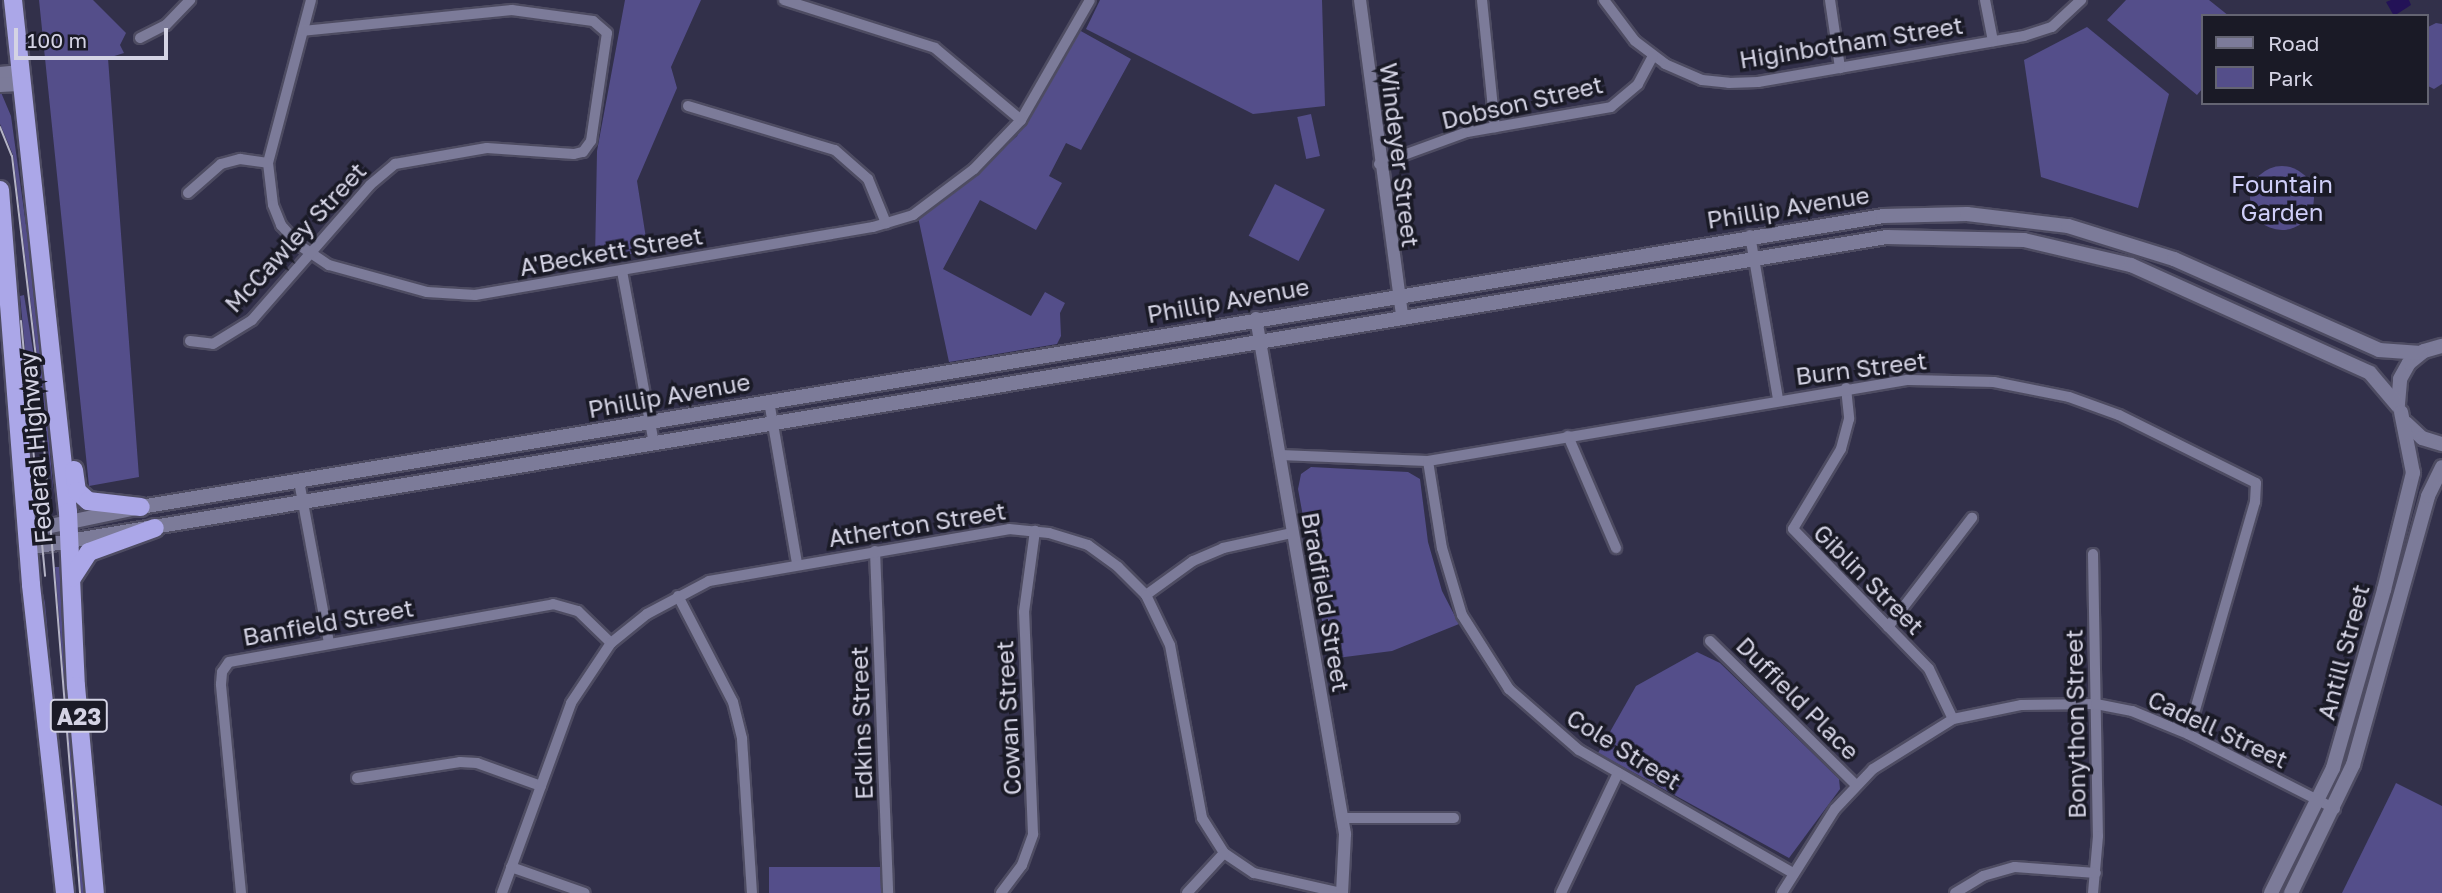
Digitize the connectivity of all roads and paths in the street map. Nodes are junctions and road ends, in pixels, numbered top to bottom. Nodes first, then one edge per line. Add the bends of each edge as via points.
1 (13, 0) edge
2 (190, 0) edge
3 (311, 0) edge
4 (784, 0) edge
5 (1360, 0) edge
6 (1482, 0) edge
7 (1604, 0) edge
8 (1830, 0) edge
9 (1985, 0) edge
10 (2081, 0) edge
11 (1085, 2) edge
12 (303, 31) junction
13 (140, 38) dead end
14 (1993, 41) junction
15 (1653, 56) junction
16 (1840, 68) junction
17 (12, 76) edge
18 (0, 85) edge
19 (688, 106) dead end
20 (1021, 120) junction
21 (1495, 127) junction
22 (268, 163) junction
23 (1379, 164) junction
24 (0, 190) edge
25 (188, 193) dead end
26 (886, 223) junction
27 (1750, 235) junction
28 (3, 249) edge
29 (310, 254) junction
30 (1753, 256) junction
31 (622, 271) junction
32 (1398, 295) junction
33 (1402, 315) junction
34 (1256, 318) junction
35 (2442, 334) edge
36 (1259, 339) junction
37 (190, 341) dead end
38 (2442, 346) edge
39 (2422, 352) junction
40 (56, 386) junction
41 (1846, 388) junction
42 (1778, 399) junction
43 (769, 401) junction
44 (2400, 409) junction
45 (650, 422) junction
46 (772, 422) junction
47 (1568, 436) junction
48 (654, 443) junction
49 (2442, 444) edge
50 (1279, 455) junction
51 (1428, 461) junction
52 (2442, 467) edge
53 (299, 481) junction
54 (303, 502) junction
55 (141, 507) junction
56 (1972, 518) dead end
57 (155, 528) junction
58 (69, 531) junction
59 (1035, 531) junction
60 (1292, 533) junction
61 (27, 539) junction
62 (1616, 548) dead end
63 (875, 551) junction
64 (2092, 554) dead end
65 (797, 563) junction
66 (72, 578) junction
67 (1146, 595) junction
68 (678, 596) junction
69 (1888, 627) junction
70 (1710, 641) dead end
71 (329, 643) junction
72 (611, 643) junction
73 (2096, 704) junction
74 (1952, 719) junction
75 (2188, 734) junction
76 (1618, 773) junction
77 (358, 778) dead end
78 (1855, 784) junction
79 (541, 786) junction
80 (2318, 800) junction
81 (2334, 809) junction
82 (1342, 818) junction
83 (1454, 818) dead end
84 (1224, 853) junction
85 (511, 867) junction
86 (1793, 873) junction
87 (2096, 873) junction
88 (65, 893) edge
89 (95, 893) edge
90 (241, 893) edge
91 (502, 893) edge
92 (584, 893) edge
93 (752, 893) edge
94 (888, 893) edge
95 (1001, 893) edge
96 (1187, 893) edge
97 (1341, 893) edge
98 (1561, 893) edge
99 (1782, 893) edge
100 (1955, 893) edge
101 (2093, 893) edge
102 (2271, 893) edge
103 (2291, 893) edge

1 - 17 highway, Federal Highway / A23
2 - 13 street via 166,25
3 - 12 street, A'Beckett Street
4 - 20 street via 935,48
5 - 23 street, Windeyer Street
6 - 21 street
7 - 15 street, Higinbotham Street via 1628,33
8 - 16 street
9 - 14 street
10 - 14 street, Higinbotham Street via 2052,27
11 - 20 street, A'Beckett Street
12 - 22 street, A'Beckett Street
12 - 29 street, McCawley Street via 512,10 593,21 607,33 592,141 583,152 487,148 408,159 377,178
14 - 16 street, Higinbotham Street
15 - 16 street, Higinbotham Street via 1693,76 1729,83
15 - 21 street, Dobson Street via 1638,84 1611,107
17 - 18 main road
17 - 40 highway, Federal Highway / A23
19 - 26 street via 835,150 868,179
20 - 26 street, A'Beckett Street via 995,150 928,206
21 - 23 street, Dobson Street via 1467,132
22 - 25 street via 240,159 221,164
22 - 29 street, A'Beckett Street via 273,205 281,225
23 - 32 street, Windeyer Street
24 - 28 highway, Federal Highway / A23
26 - 31 street, A'Beckett Street
27 - 30 street
27 - 32 main road, Phillip Avenue
27 - 39 main road, Phillip Avenue via 1921,214 1979,215 2068,226 2174,259 2379,350
28 - 61 highway, Federal Highway / A23
29 - 31 street, A'Beckett Street via 342,269 454,295 495,293
29 - 37 street, McCawley Street via 252,320 231,336 213,344
30 - 33 main road, Phillip Avenue
30 - 42 street
30 - 44 main road, Phillip Avenue via 1928,235 2024,240 2062,247 2155,274 2370,373
31 - 45 street
32 - 33 street, Windeyer Street
32 - 34 main road, Phillip Avenue
33 - 36 main road, Phillip Avenue
34 - 36 street, Bradfield Street
34 - 43 main road, Phillip Avenue
35 - 39 main road
36 - 46 main road, Phillip Avenue
36 - 50 street, Bradfield Street
38 - 39 main road, Phillip Avenue
39 - 44 main road via 2400,379
40 - 55 highway via 68,407 79,494 97,505
40 - 58 highway, Federal Highway / A23
41 - 42 street, Burn Street
41 - 69 street, Giblin Street via 1849,419 1841,449 1793,529
41 - 75 street, Burn Street via 1951,379 1994,382 2068,397 2119,415 2256,483 2255,502
42 - 47 street, Burn Street
43 - 45 main road, Phillip Avenue
43 - 46 street
44 - 49 main road, Phillip Avenue via 2414,432
44 - 80 main road, Antill Street via 2413,459 2410,488 2345,732
45 - 48 street
45 - 53 main road, Phillip Avenue
46 - 48 main road, Phillip Avenue
46 - 65 street
47 - 51 street, Burn Street
47 - 62 street
48 - 54 main road, Phillip Avenue
50 - 51 street, Burn Street
50 - 60 street, Bradfield Street
51 - 76 street, Cole Street via 1448,572 1462,615 1483,653 1509,689 1552,730
52 - 81 main road, Antill Street via 2428,496 2362,736
53 - 54 street
53 - 55 main road, Phillip Avenue
54 - 57 main road, Phillip Avenue
54 - 71 street
55 - 58 main road, Phillip Avenue
56 - 69 street
57 - 58 main road, Phillip Avenue
57 - 66 highway via 89,552
58 - 61 main road, Phillip Avenue
58 - 66 highway, Federal Highway / A23
59 - 63 street, Atherton Street via 1009,529
59 - 67 street, Atherton Street via 1088,545
59 - 95 street, Cowan Street via 1024,612 1033,834 1022,865
60 - 67 street via 1203,557
60 - 82 street, Bradfield Street
61 - 88 highway, Federal Highway / A23
63 - 65 street, Atherton Street
63 - 94 street, Edkins Street
64 - 73 street, Bonython Street
65 - 68 street, Atherton Street via 709,581
66 - 89 highway, Federal Highway / A23 via 76,687
67 - 84 street, Atherton Street via 1170,645 1202,818
68 - 72 street, Atherton Street
68 - 93 street via 733,702 743,739
69 - 74 street, Giblin Street via 1934,675
70 - 78 street, Duffield Place
71 - 72 street, Banfield Street via 553,604 578,611
71 - 90 street, Banfield Street via 239,659 222,672
72 - 79 street, Atherton Street via 571,703
73 - 74 street, Cadell Street via 2050,702
73 - 75 street, Cadell Street via 2132,711
73 - 87 street, Bonython Street
74 - 78 street, Cadell Street via 1899,749
75 - 80 street, Cadell Street
76 - 86 street, Cole Street
76 - 98 street
77 - 79 street via 460,762 477,763
78 - 86 street, Cadell Street
79 - 85 street, Atherton Street
80 - 81 street, Cadell Street
80 - 102 main road, Antill Street
81 - 103 main road, Antill Street
82 - 83 street
82 - 97 street, Bradfield Street via 1346,858
84 - 96 street
84 - 97 street, Atherton Street via 1254,873
85 - 91 street, Atherton Street
85 - 92 street
86 - 99 street, Cadell Street
87 - 100 street via 2015,867 1983,876
87 - 101 street, Bonython Street

